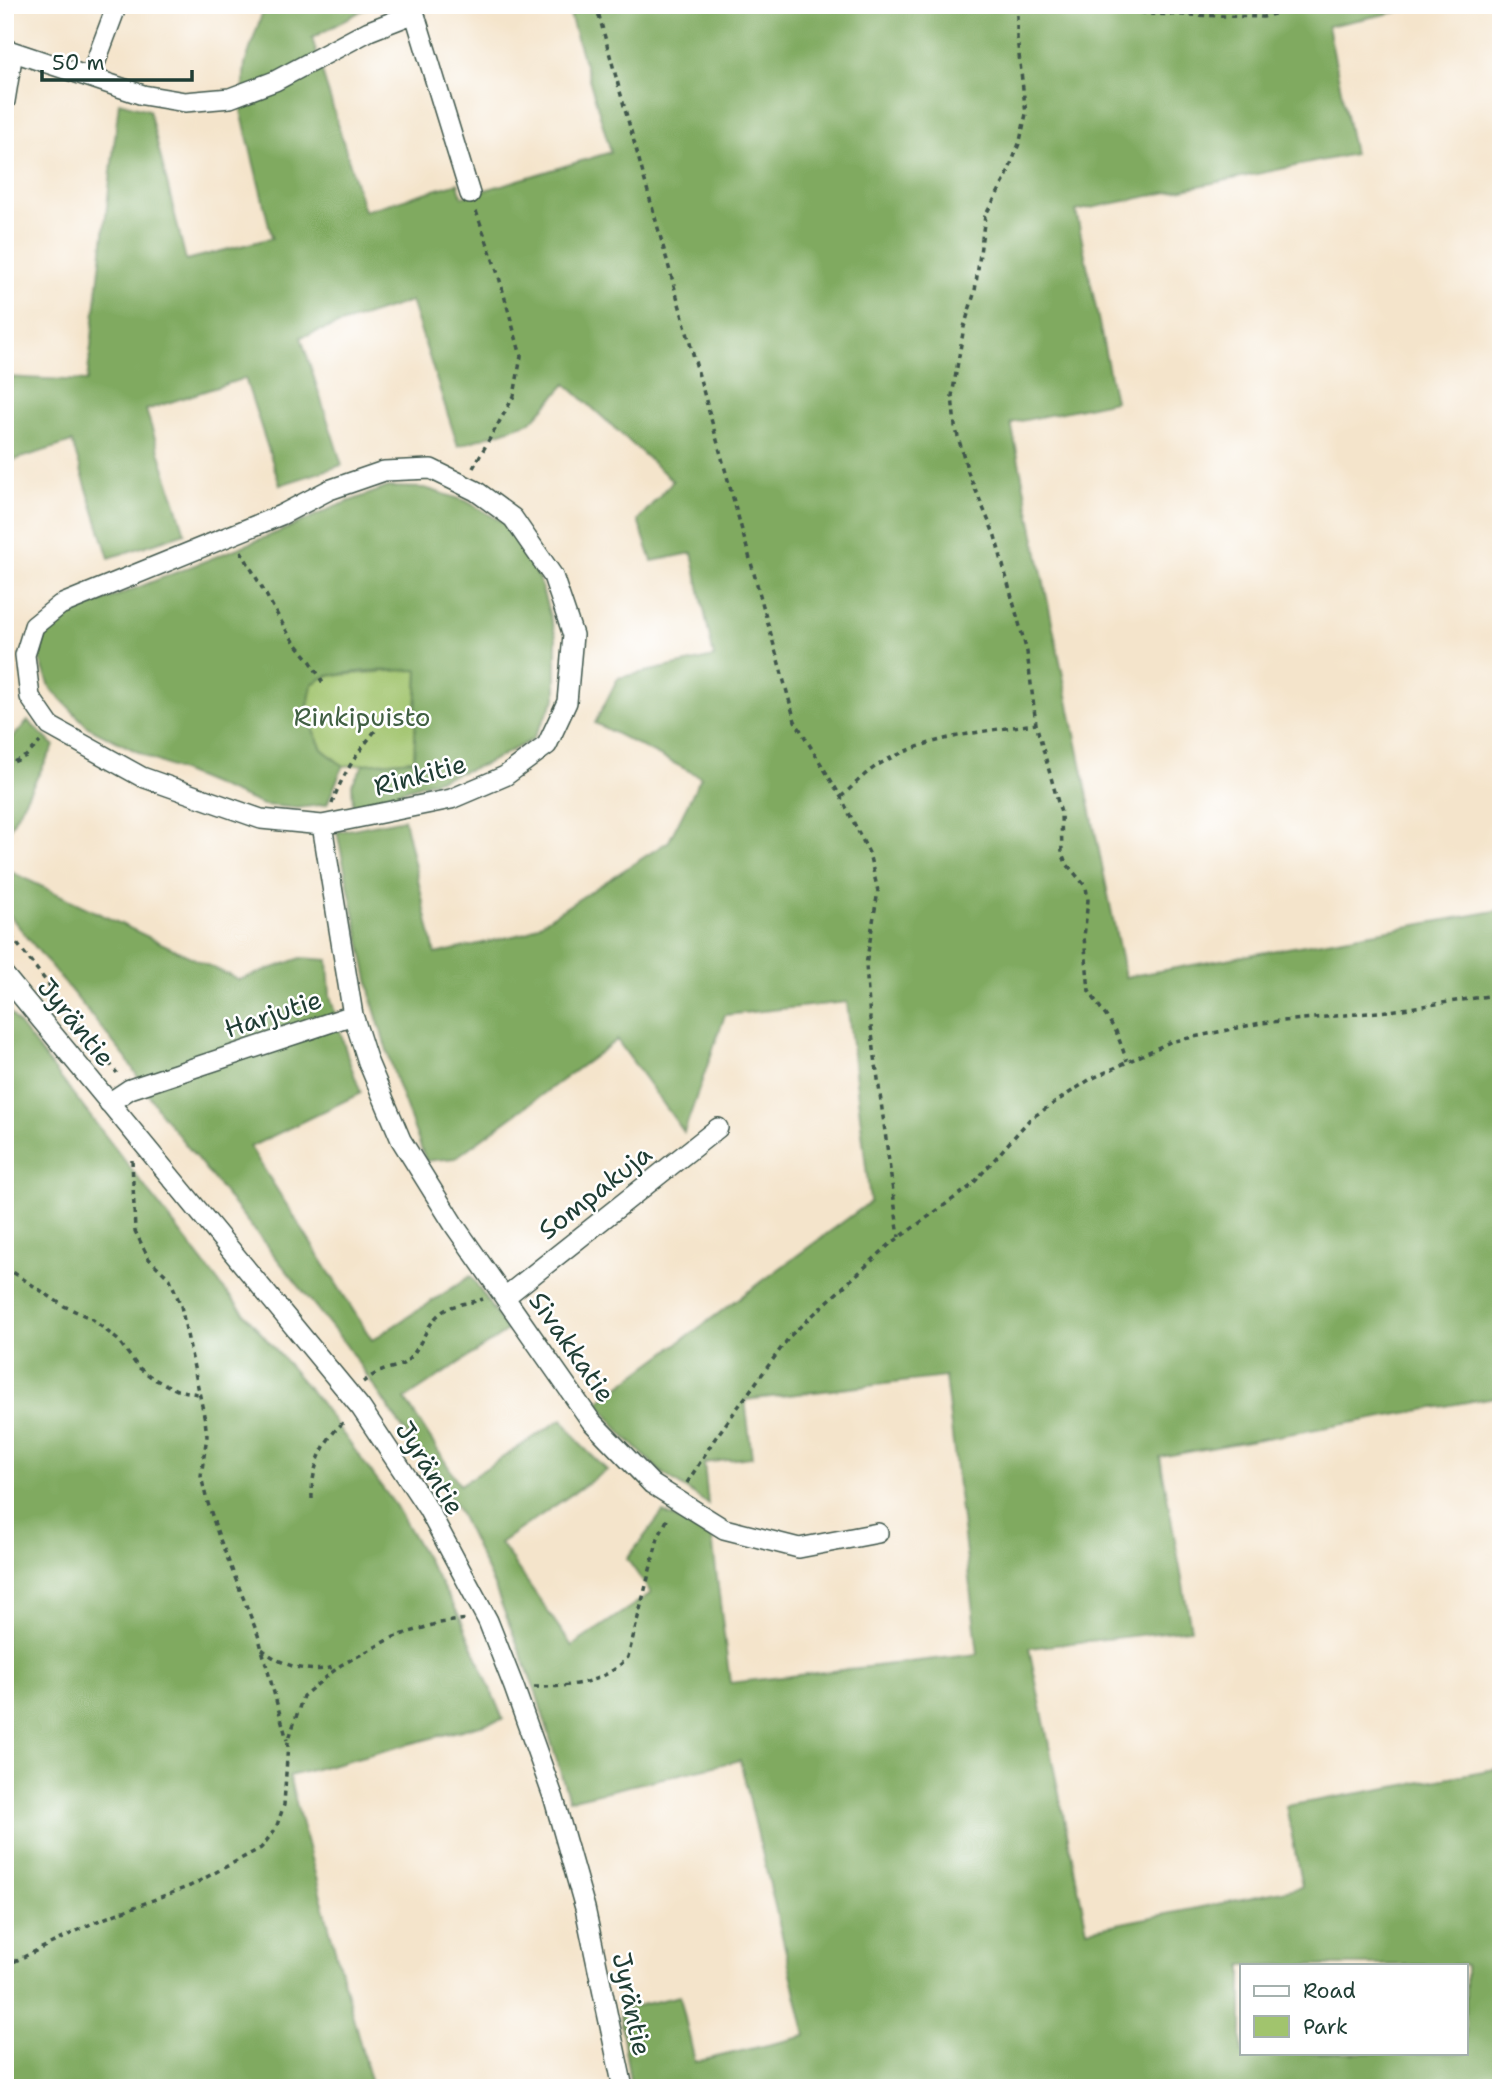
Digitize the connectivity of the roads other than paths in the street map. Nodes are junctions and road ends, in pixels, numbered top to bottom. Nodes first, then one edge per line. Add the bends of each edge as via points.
1 (117, 5) edge
2 (413, 9) edge
3 (9, 50) edge
4 (90, 77) junction
5 (5, 101) edge
6 (470, 194) road end
7 (325, 824) junction
8 (5, 976) edge
9 (353, 1015) junction
10 (109, 1103) junction
11 (718, 1128) dead end
12 (503, 1293) junction
13 (878, 1533) dead end
14 (623, 2088) edge

1 - 4 street
2 - 4 street via 275,81 230,98 185,102
2 - 6 street
3 - 4 street
3 - 5 street
7 - 7 street, Rinkitie via 451,799 505,776 547,745 567,702 573,635 553,576 513,518 476,491 431,469 384,471 329,490 60,605 34,626 25,655 30,697 50,726 142,777 261,819
7 - 9 street, Harjutie
8 - 10 street, Jyräntie
9 - 10 street, Harjutie via 130,1089
9 - 12 street, Sivakkatie via 401,1140
10 - 14 street, Jyräntie via 361,1408 428,1508 488,1621 554,1799 585,1908
11 - 12 street, Sompakuja
12 - 13 street, Sivakkatie via 592,1421 652,1483 724,1529 799,1548

